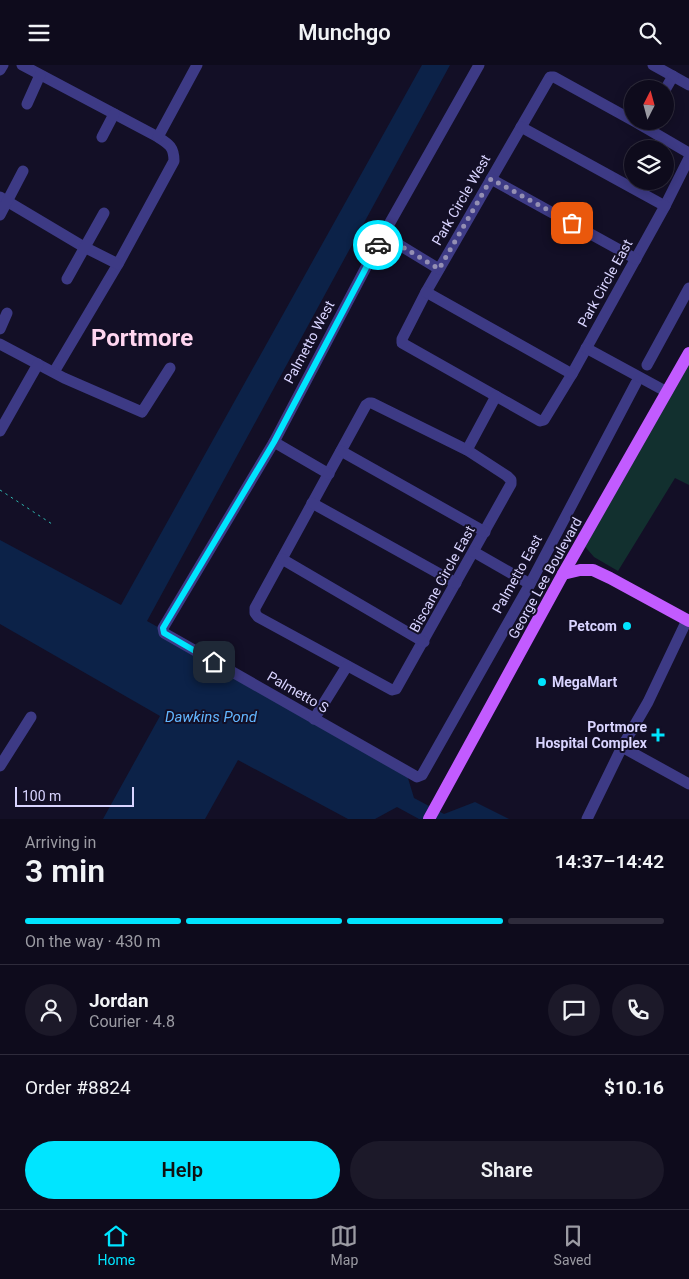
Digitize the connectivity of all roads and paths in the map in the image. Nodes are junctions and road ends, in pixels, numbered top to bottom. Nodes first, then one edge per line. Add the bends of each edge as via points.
1 (3, 65) edge
2 (22, 65) edge
3 (197, 65) edge
4 (479, 65) edge
5 (653, 65) edge
6 (0, 70) edge
7 (40, 75) junction
8 (673, 76) junction
9 (671, 80) edge
10 (689, 85) edge
11 (27, 104) dead end
12 (114, 114) junction
13 (624, 114) edge
14 (520, 127) junction
15 (653, 130) edge
16 (102, 137) dead end
17 (158, 137) junction
18 (689, 153) edge
19 (689, 158) edge
20 (22, 171) dead end
21 (491, 179) junction
22 (4, 199) edge
23 (665, 206) junction
24 (104, 213) dead end
25 (0, 215) edge
26 (383, 235) junction
27 (84, 247) junction
28 (636, 259) junction
29 (118, 264) junction
30 (439, 269) junction
31 (67, 279) dead end
32 (689, 288) edge
33 (426, 292) junction
34 (7, 313) dead end
35 (0, 329) edge
36 (0, 344) edge
37 (586, 348) junction
38 (689, 353) edge
39 (38, 364) junction
40 (647, 365) dead end
41 (170, 368) dead end
42 (54, 373) junction
43 (572, 374) junction
44 (636, 383) dead end
45 (667, 392) junction
46 (496, 396) junction
47 (0, 431) edge
48 (274, 442) junction
49 (341, 451) junction
50 (467, 451) junction
51 (329, 474) junction
52 (0, 490) edge
53 (312, 503) junction
54 (52, 525) dead end
55 (485, 532) junction
56 (582, 543) junction
57 (474, 552) junction
58 (282, 559) junction
59 (593, 571) junction
60 (563, 575) junction
61 (456, 583) junction
62 (530, 584) junction
63 (688, 621) edge
64 (162, 631) joint
65 (424, 642) junction
66 (346, 666) junction
67 (31, 717) dead end
68 (314, 719) junction
69 (622, 747) junction
70 (0, 766) edge
71 (419, 777) joint
72 (689, 784) edge
73 (429, 819) edge
74 (587, 819) edge

1 - 6 street
2 - 7 street
3 - 17 street
4 - 26 street, Palmetto West
5 - 8 street
7 - 11 street
7 - 12 street
8 - 9 street
8 - 10 street
12 - 16 street
12 - 17 street
13 - 14 street, Park Circle West via 550,77
14 - 21 street, Park Circle West
14 - 23 street
15 - 18 street
17 - 29 street via 174,151 174,161
19 - 23 street, Park Circle East
20 - 22 street
21 - 28 street
21 - 30 street, Park Circle West
22 - 25 street
22 - 27 street
23 - 28 street, Park Circle East
24 - 27 street
26 - 30 street
26 - 48 street, Palmetto West
27 - 29 street
27 - 31 street
28 - 37 street, Park Circle East
29 - 42 street
30 - 33 street, Park Circle West
32 - 40 street
33 - 43 street
33 - 46 street, Park Circle West via 402,343
34 - 35 street
36 - 39 street
37 - 43 street, Park Circle East
37 - 45 street
38 - 45 main road, George Lee Boulevard
39 - 42 street
39 - 47 street
41 - 42 street via 142,413
43 - 46 street, Park Circle East via 544,420 540,421
44 - 62 street, Palmetto East
45 - 56 main road, George Lee Boulevard
46 - 50 street
48 - 51 street
48 - 64 street, Palmetto West
49 - 50 street via 366,405 372,403
49 - 51 street
49 - 55 street
50 - 55 street, Biscane Circle East via 511,480
51 - 53 street
52 - 54 path
53 - 58 street
53 - 61 street
55 - 57 street, Biscane Circle East
56 - 59 main road via 585,559
56 - 60 main road, George Lee Boulevard
57 - 61 street, Biscane Circle East
57 - 62 street
58 - 65 street
58 - 66 street via 255,613
59 - 60 main road via 580,570
59 - 63 main road
60 - 73 main road, George Lee Boulevard
61 - 65 street, Biscane Circle East
62 - 71 street, Palmetto East
63 - 69 street
64 - 68 street, Palmetto S
65 - 66 street, Biscane Circle East via 394,690
66 - 68 street
67 - 70 street
68 - 71 street, Palmetto S
69 - 72 street
69 - 74 street

